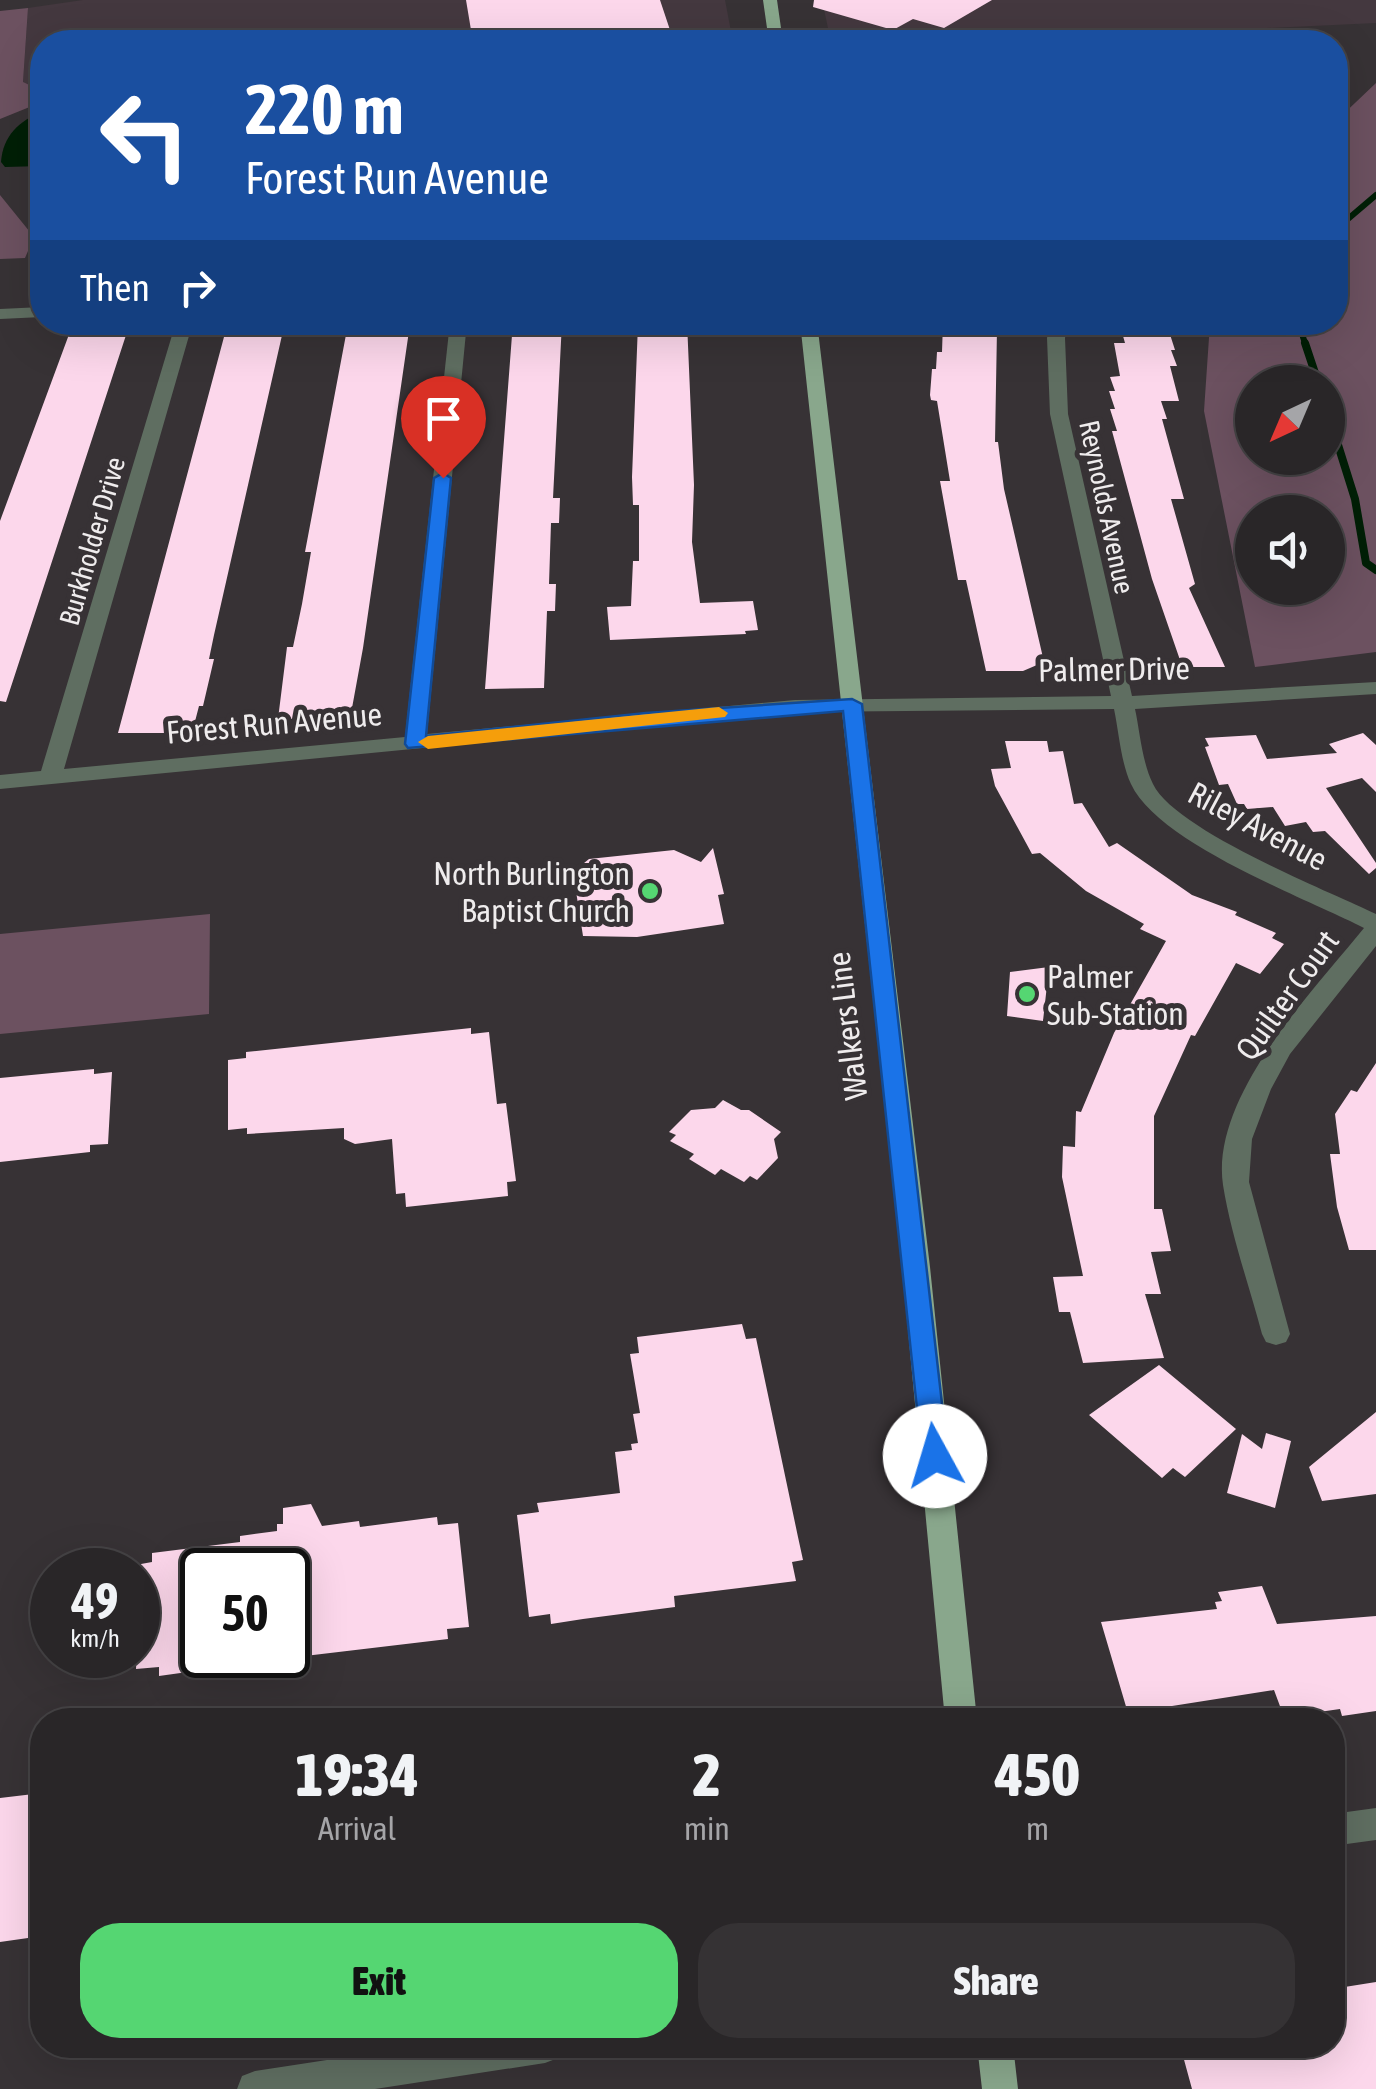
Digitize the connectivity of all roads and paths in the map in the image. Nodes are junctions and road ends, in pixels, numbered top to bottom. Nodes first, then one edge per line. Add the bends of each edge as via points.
1 (770, 0) edge
2 (774, 30) edge
3 (30, 313) edge
4 (0, 314) edge
5 (181, 335) edge
6 (458, 335) edge
7 (809, 335) edge
8 (1057, 335) edge
9 (1376, 688) edge
10 (1122, 702) junction
11 (852, 704) junction
12 (415, 744) junction
13 (51, 776) junction
14 (0, 782) edge
15 (1376, 927) edge
16 (1276, 1334) dead end
17 (960, 1708) edge
18 (1376, 1824) edge
19 (1345, 1828) edge
20 (458, 2058) edge
21 (996, 2058) edge
22 (254, 2089) edge
23 (1000, 2089) edge

1 - 2 main road
3 - 4 street
5 - 13 street, Burkholder Drive
6 - 12 street
7 - 11 main road, Walkers Line
8 - 10 street, Reynolds Avenue via 1059,414
9 - 10 street, Palmer Drive
10 - 11 street, Palmer Drive
10 - 15 street, Riley Avenue via 1141,783 1158,808 1194,834
11 - 12 street, Forest Run Avenue
11 - 17 main road, Walkers Line
12 - 13 street, Forest Run Avenue
13 - 14 street, Forest Run Avenue
15 - 16 street, Quilter Court via 1281,1048 1240,1139 1236,1182
18 - 19 street
20 - 22 street
21 - 23 main road

